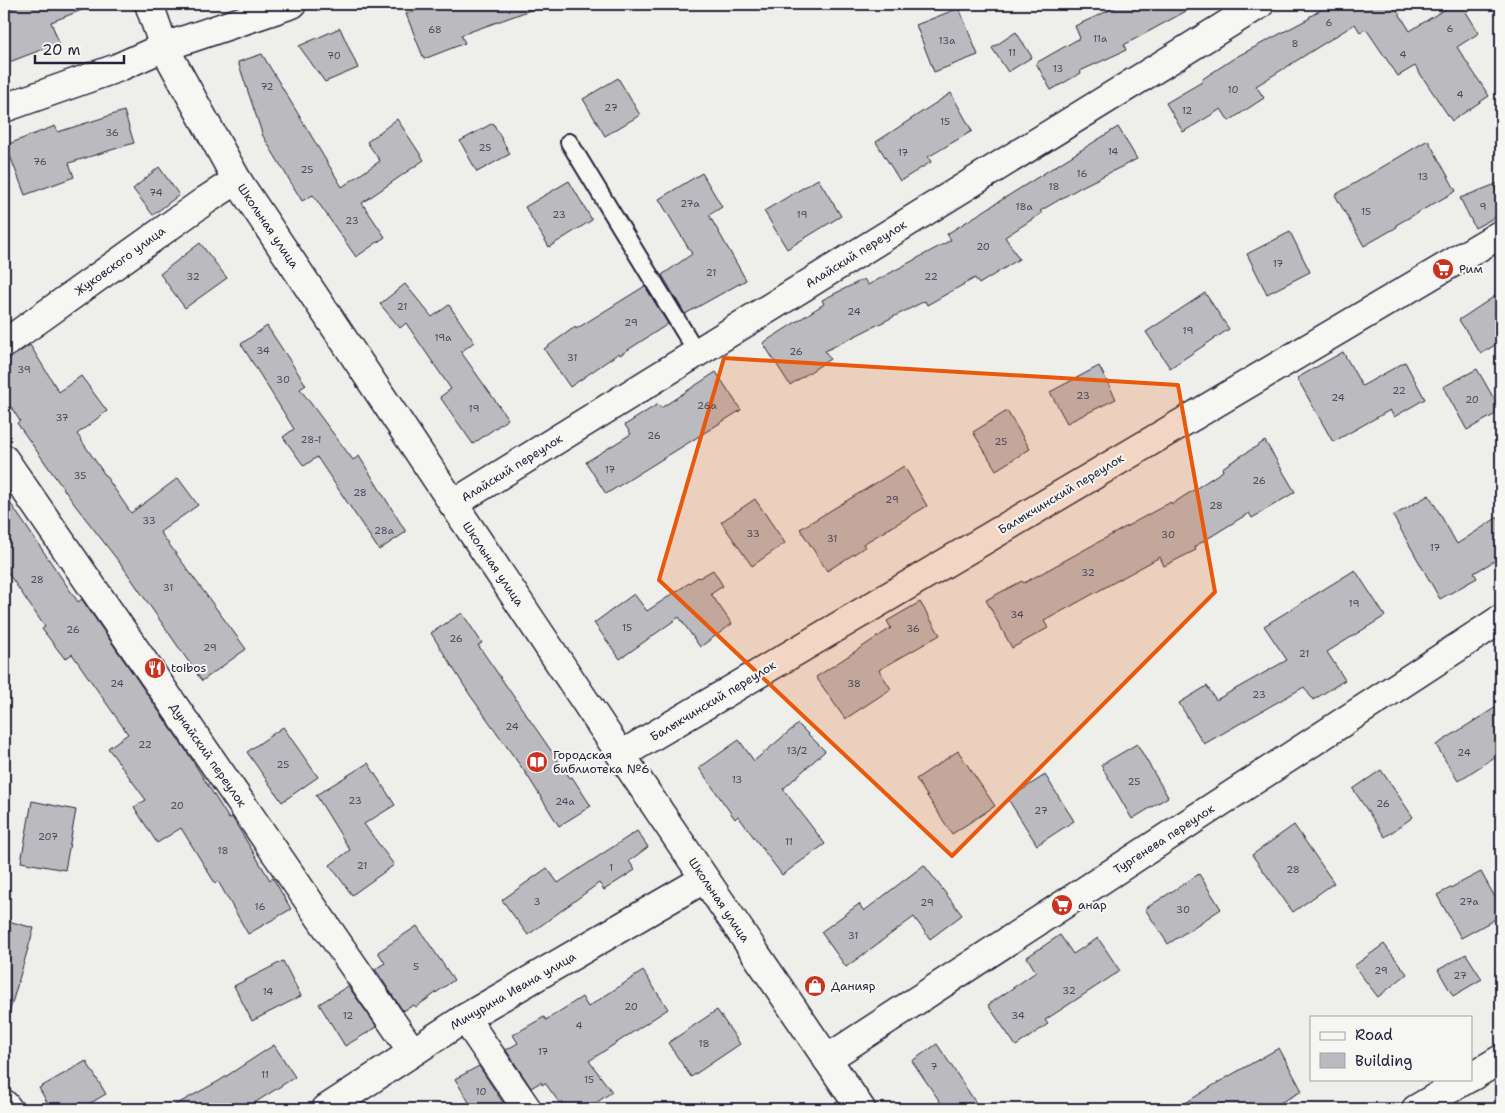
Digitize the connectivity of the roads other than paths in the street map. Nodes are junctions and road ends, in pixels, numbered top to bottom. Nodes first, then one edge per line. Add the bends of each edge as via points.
1 (149, 4) edge
2 (292, 4) edge
3 (1260, 4) edge
4 (164, 48) junction
5 (4, 108) edge
6 (570, 142) dead end
7 (238, 180) junction
8 (1501, 234) edge
9 (4, 344) edge
10 (697, 353) junction
11 (4, 459) edge
12 (453, 504) junction
13 (1501, 619) edge
14 (621, 755) junction
15 (704, 879) junction
16 (465, 1018) junction
17 (412, 1052) junction
18 (827, 1059) junction
19 (1501, 1059) edge
20 (1472, 1076) edge
21 (1465, 1080) edge
22 (4, 1104) edge
23 (8, 1109) edge
24 (326, 1109) edge
25 (528, 1109) edge
26 (861, 1109) edge
27 (1416, 1109) edge

1 - 4 street, Школьная улица
2 - 4 street
3 - 10 street, Алайский переулок
4 - 5 street via 118,68
4 - 7 street, Школьная улица
6 - 10 lane
7 - 9 street, Жуковского улица
7 - 12 street, Школьная улица
8 - 14 street, Балыкчинский переулок
10 - 12 street, Алайский переулок
11 - 17 street, Дунайский переулок
12 - 14 street, Школьная улица
13 - 18 street, Тургенева переулок
14 - 15 street, Школьная улица
15 - 16 street, Мичурина Ивана улица
15 - 18 street, Школьная улица
16 - 17 street, Мичурина Ивана улица
16 - 25 street
17 - 24 street, Мичурина Ивана улица
18 - 26 street, Школьная улица
19 - 20 street
21 - 27 street
22 - 23 street

